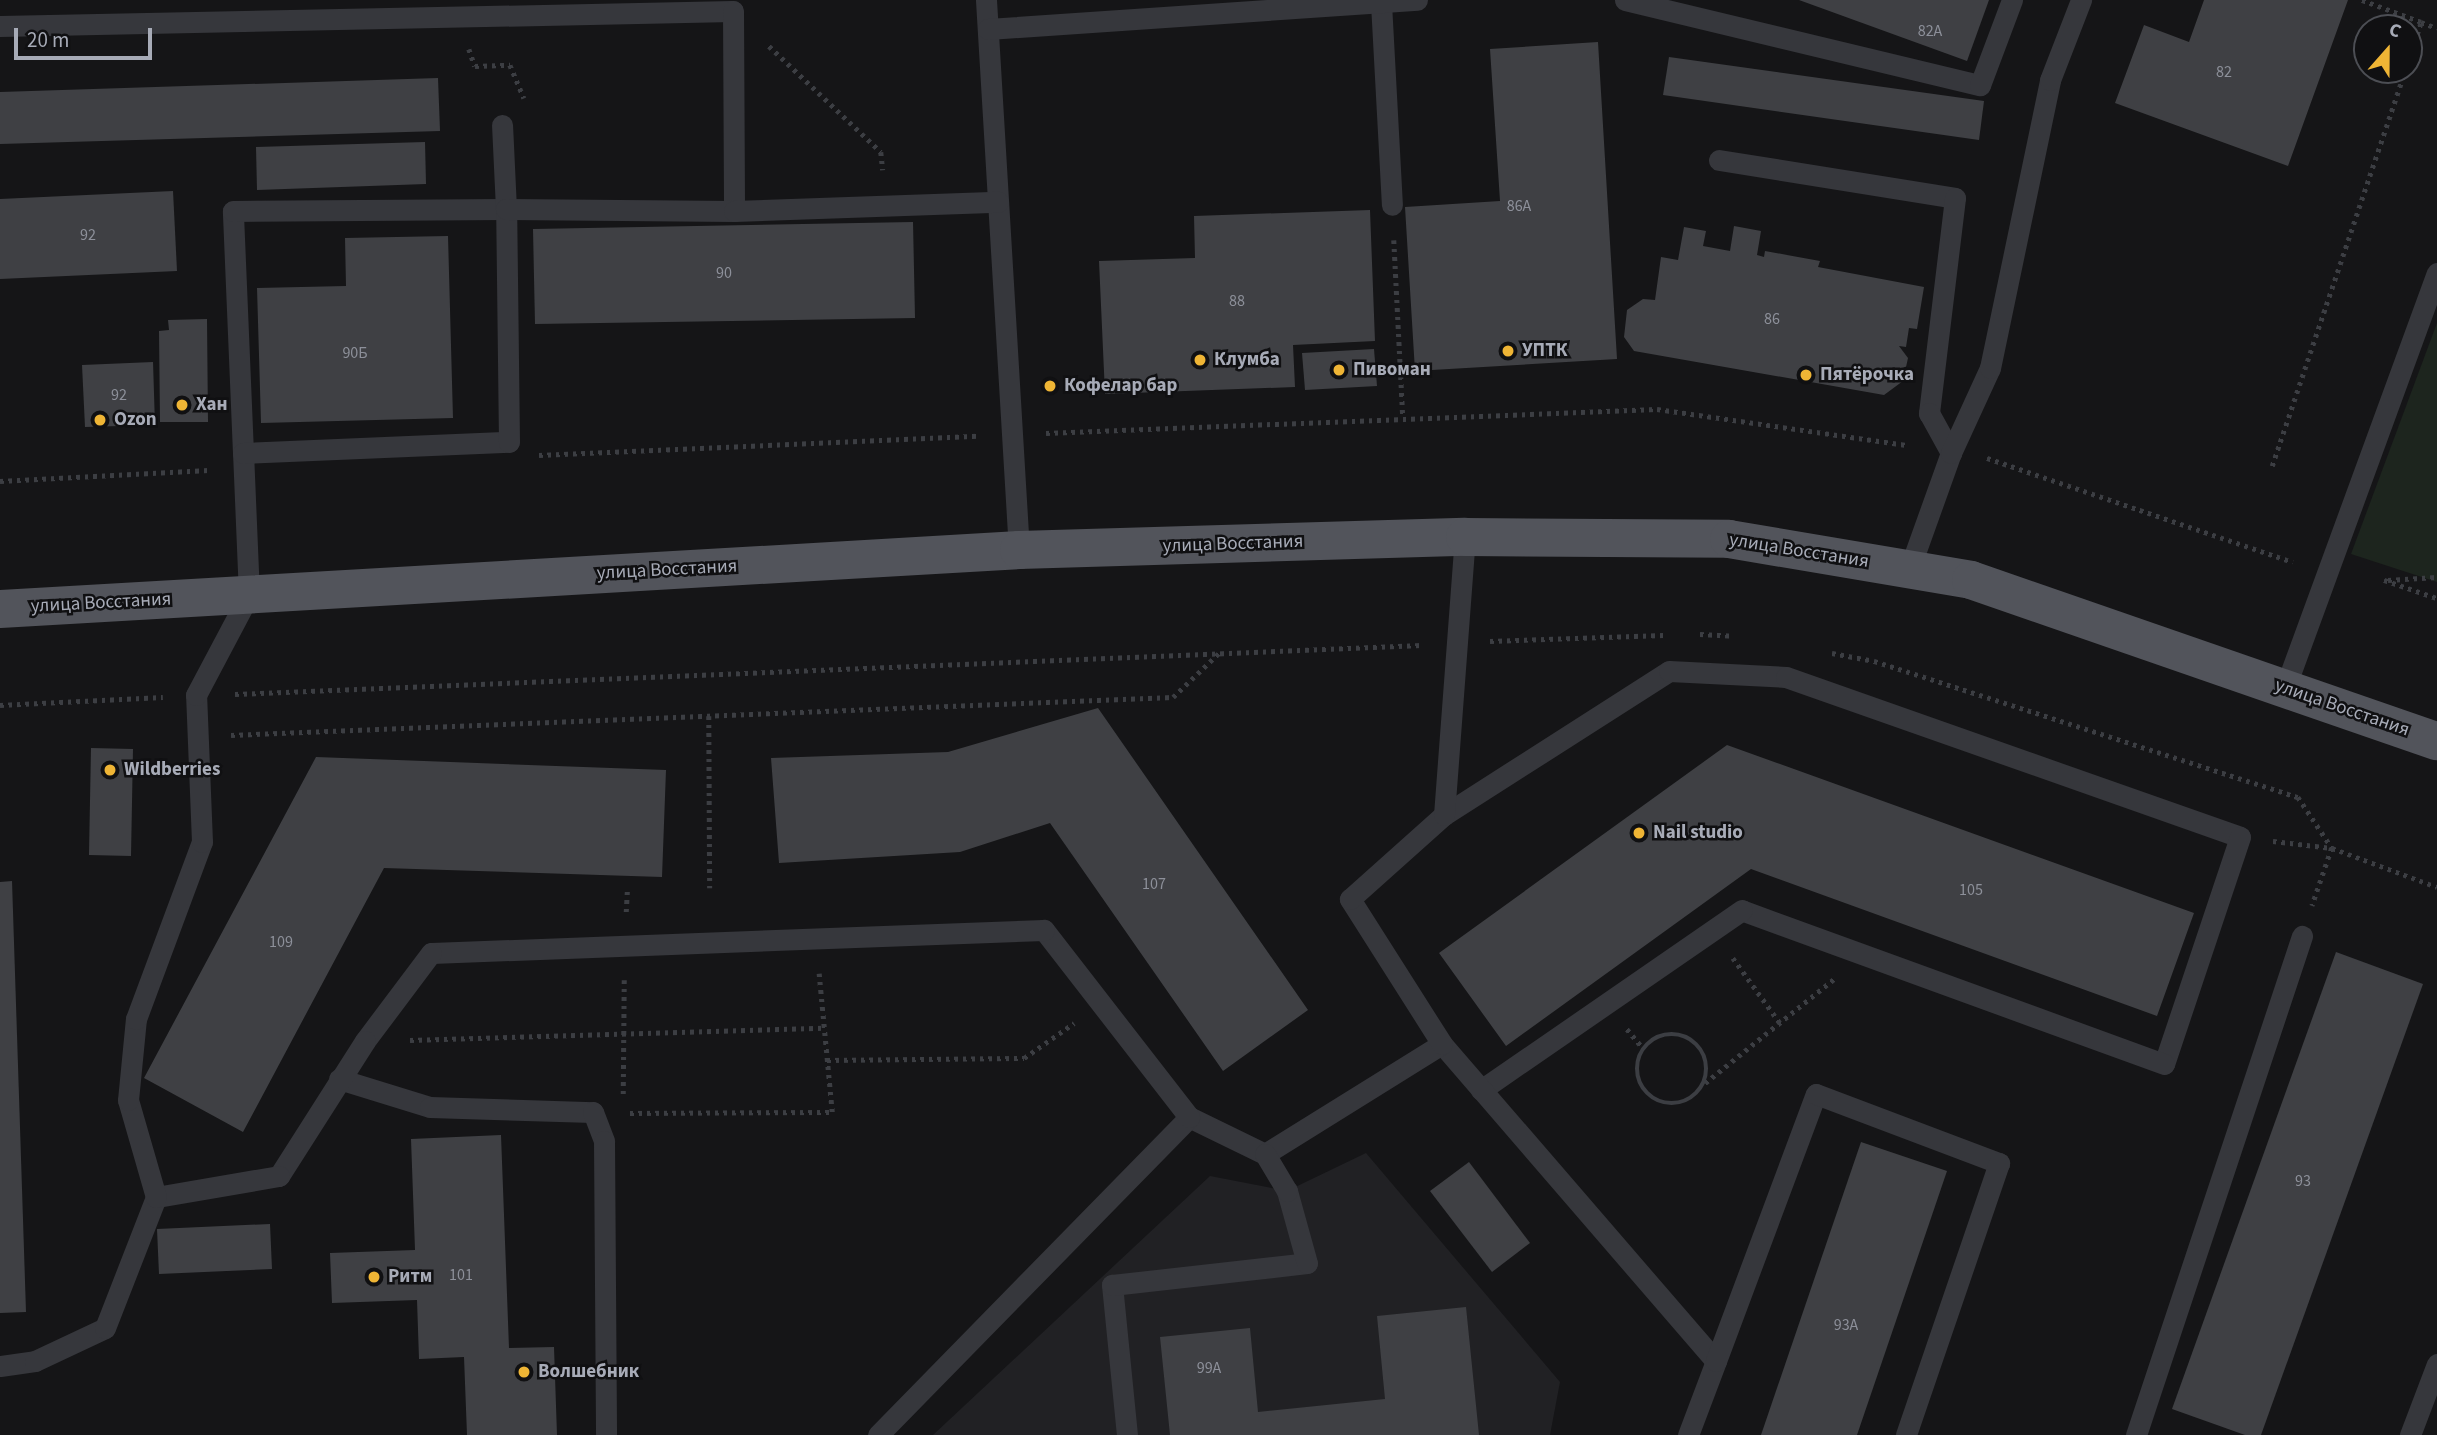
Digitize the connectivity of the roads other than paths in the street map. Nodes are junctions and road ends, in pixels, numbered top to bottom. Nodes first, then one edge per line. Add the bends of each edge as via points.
1 (986, 0) edge
2 (1409, 0) edge
3 (1625, 0) edge
4 (2012, 0) edge
5 (2081, 0) edge
6 (1381, 3) junction
7 (732, 6) edge
8 (1194, 8) edge
9 (0, 26) edge
10 (988, 29) junction
11 (502, 125) dead end
12 (1719, 160) dead end
13 (999, 202) junction
14 (1392, 205) road end
15 (506, 209) junction
16 (734, 211) junction
17 (2437, 273) edge
18 (1951, 453) junction
19 (244, 460) junction
20 (1465, 537) junction
21 (1019, 550) junction
22 (1909, 570) junction
23 (249, 595) junction
24 (0, 609) edge
25 (2285, 688) junction
26 (2437, 741) edge
27 (1444, 815) junction
28 (2302, 936) dead end
29 (1442, 1044) junction
30 (340, 1079) junction
31 (1481, 1090) junction
32 (1189, 1117) junction
33 (1265, 1154) junction
34 (156, 1196) junction
35 (1716, 1361) junction
36 (2437, 1364) edge
37 (0, 1366) edge
38 (606, 1435) edge
39 (878, 1435) edge
40 (1127, 1435) edge
41 (1689, 1435) edge
42 (1906, 1435) edge
43 (2136, 1435) edge
44 (2410, 1435) edge

1 - 10 lane
2 - 6 lane
3 - 4 lane via 1980,85
5 - 18 lane via 2050,80 1990,368
6 - 8 lane
6 - 14 lane
7 - 9 lane
7 - 16 lane
8 - 10 lane
10 - 13 lane
11 - 15 lane
12 - 18 lane via 1955,198 1930,413
13 - 16 lane
13 - 21 lane
15 - 16 lane
15 - 19 lane via 509,442
15 - 19 lane via 233,211
17 - 25 lane
18 - 22 lane
19 - 23 lane
20 - 21 main road, улица Восстания
20 - 22 main road, улица Восстания via 1729,539
20 - 27 lane via 1461,643
21 - 23 main road, улица Восстания
22 - 25 main road, улица Восстания via 1971,580
23 - 24 main road, улица Восстания
23 - 34 lane via 197,695 202,842 136,1019 128,1100
25 - 26 main road, улица Восстания
27 - 29 lane via 1350,899
27 - 31 lane via 1669,671 1786,677 2240,837 2164,1064 1742,909
28 - 43 lane
29 - 31 lane
29 - 33 lane
30 - 32 lane via 431,953 1044,930
30 - 34 lane via 279,1176
30 - 38 lane via 430,1107 593,1112 604,1141
31 - 35 lane
32 - 33 lane
32 - 39 lane
33 - 40 lane via 1287,1191 1307,1263 1112,1285
34 - 37 lane via 105,1328 35,1361
35 - 41 lane
35 - 42 lane via 1816,1094 1999,1163
36 - 44 lane

